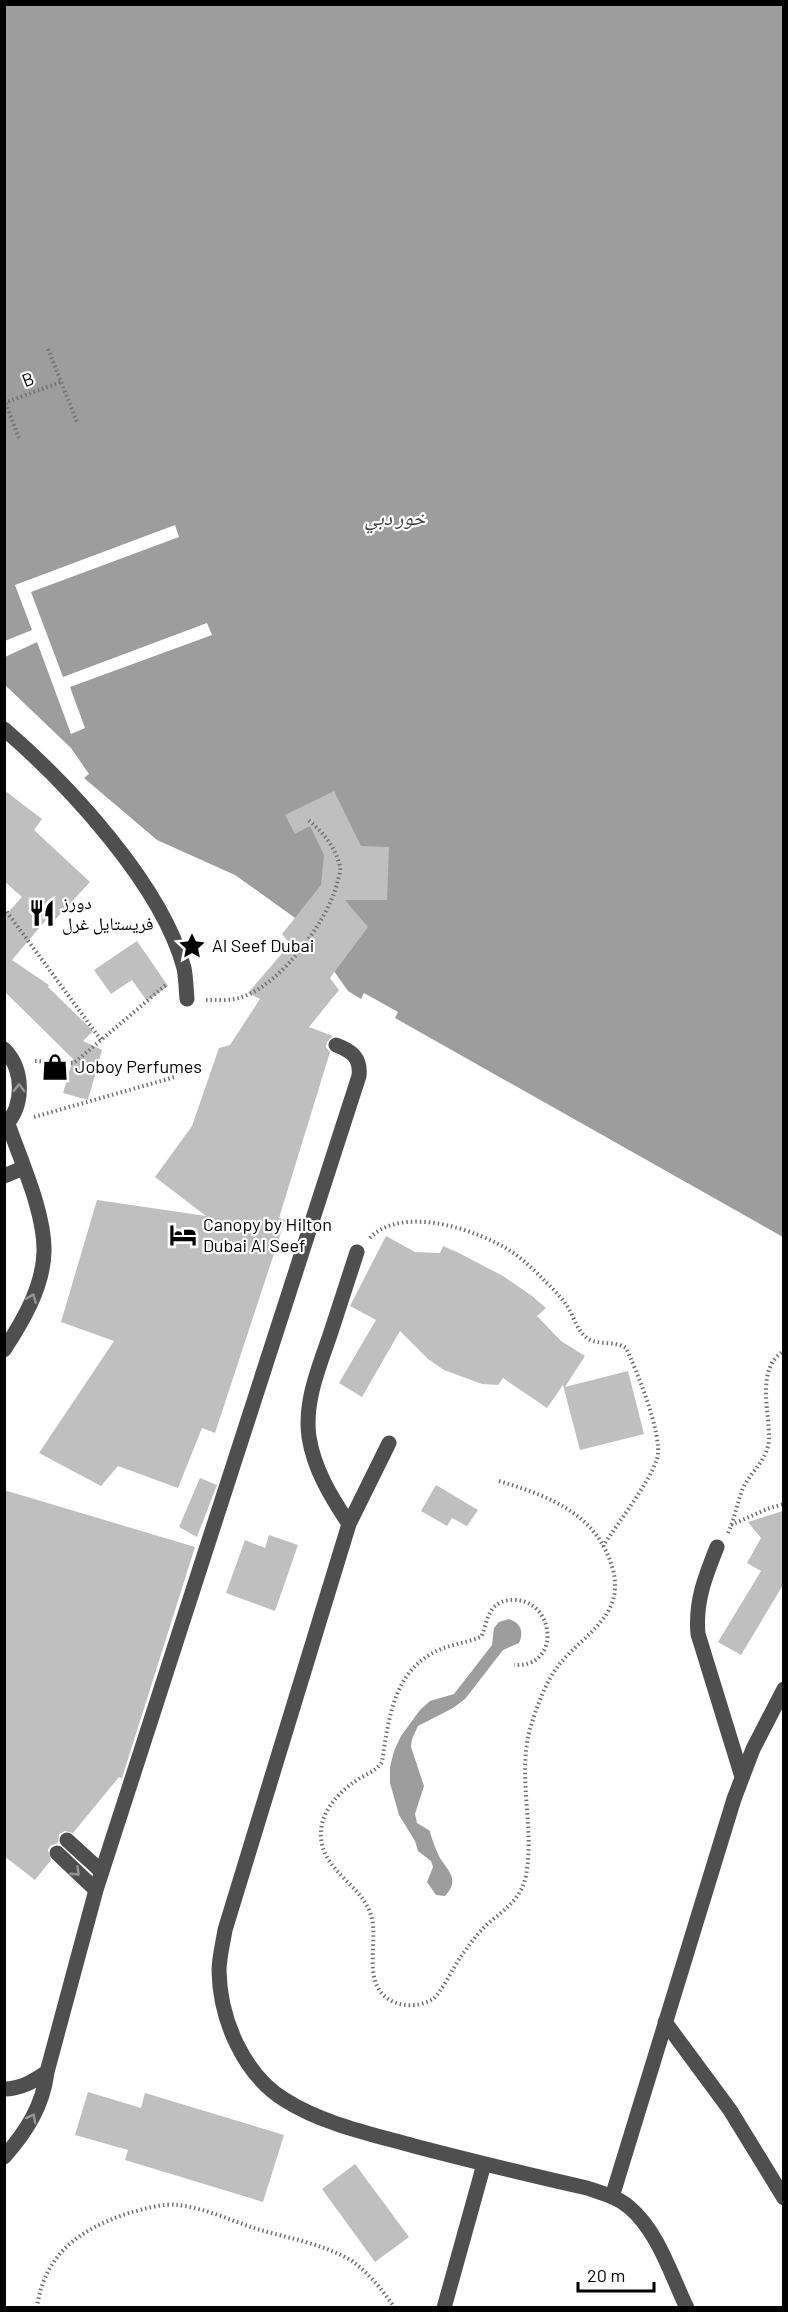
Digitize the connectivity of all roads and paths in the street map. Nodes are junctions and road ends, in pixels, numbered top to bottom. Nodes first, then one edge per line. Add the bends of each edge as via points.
1 (48, 349) dead end
2 (61, 381) junction
3 (5, 401) edge
4 (77, 422) dead end
5 (20, 438) dead end
6 (4, 729) edge
7 (307, 819) dead end
8 (4, 908) edge
9 (184, 970) junction
10 (187, 999) joint
11 (101, 1040) junction
12 (336, 1045) dead end
13 (4, 1049) edge
14 (27, 1052) dead end
15 (175, 1077) dead end
16 (6, 1125) edge
17 (23, 1168) junction
18 (4, 1176) edge
19 (357, 1252) joint
20 (4, 1350) edge
21 (783, 1351) edge
22 (389, 1443) dead end
23 (500, 1481) dead end
24 (783, 1504) edge
25 (349, 1524) junction
26 (731, 1525) junction
27 (603, 1546) junction
28 (717, 1547) joint
29 (514, 1665) dead end
30 (783, 1689) edge
31 (742, 1777) junction
32 (67, 1840) dead end
33 (57, 1853) dead end
34 (102, 1872) junction
35 (96, 1890) junction
36 (665, 2022) junction
37 (47, 2072) junction
38 (4, 2089) edge
39 (4, 2157) edge
40 (484, 2164) junction
41 (612, 2197) junction
42 (783, 2198) edge
43 (37, 2307) edge
44 (395, 2307) edge
45 (444, 2307) edge
46 (687, 2307) edge

1 - 2 path
2 - 3 path, B
2 - 4 path
3 - 5 path
6 - 9 street via 40,760 99,825 165,922
7 - 10 path via 324,832 341,868 334,897 303,948 266,984 242,998
8 - 11 path
9 - 10 street
9 - 11 path
11 - 14 path via 74,1063 34,1061
12 - 34 street via 355,1056 359,1076
16 -> 13 street via 15,1110 19,1080
15 - 16 path
16 - 17 street
17 - 18 street
20 -> 17 street via 32,1297 44,1254 43,1234
19 - 25 street via 314,1382 309,1409 315,1462
19 - 27 path via 374,1234 395,1223 432,1222 468,1230 512,1252 547,1282 587,1338 619,1343 626,1348 657,1431 658,1457
21 - 26 path via 770,1368 767,1382 766,1454 745,1485
22 - 25 street
23 - 27 path via 570,1508
24 - 26 path
25 - 40 street via 225,1930 219,1970 224,2010 238,2047 261,2079 284,2100 340,2124
26 - 28 path
27 - 29 path via 613,1571 611,1607 598,1627 556,1668 531,1728 525,1773 526,1876 519,1895 468,1946 436,1997 420,2005 397,2004 378,1988 372,1967 371,1914 323,1850 323,1817 340,1794 379,1767 394,1698 415,1666 440,1649 481,1637 495,1605 506,1600 528,1603 538,1609 548,1630 539,1658
28 - 31 street via 698,1599 698,1634
30 - 31 street
31 - 36 street
32 - 34 street
33 -> 35 street
34 - 35 street
35 - 37 street
36 - 41 street
36 - 42 street via 730,2110
37 - 38 street via 31,2083
39 -> 37 street via 20,2139 38,2107
40 - 41 street
40 - 45 street
41 - 46 street via 629,2206 653,2236
43 - 44 path via 39,2290 51,2264 77,2237 111,2219 177,2204 325,2249 352,2262 380,2286

